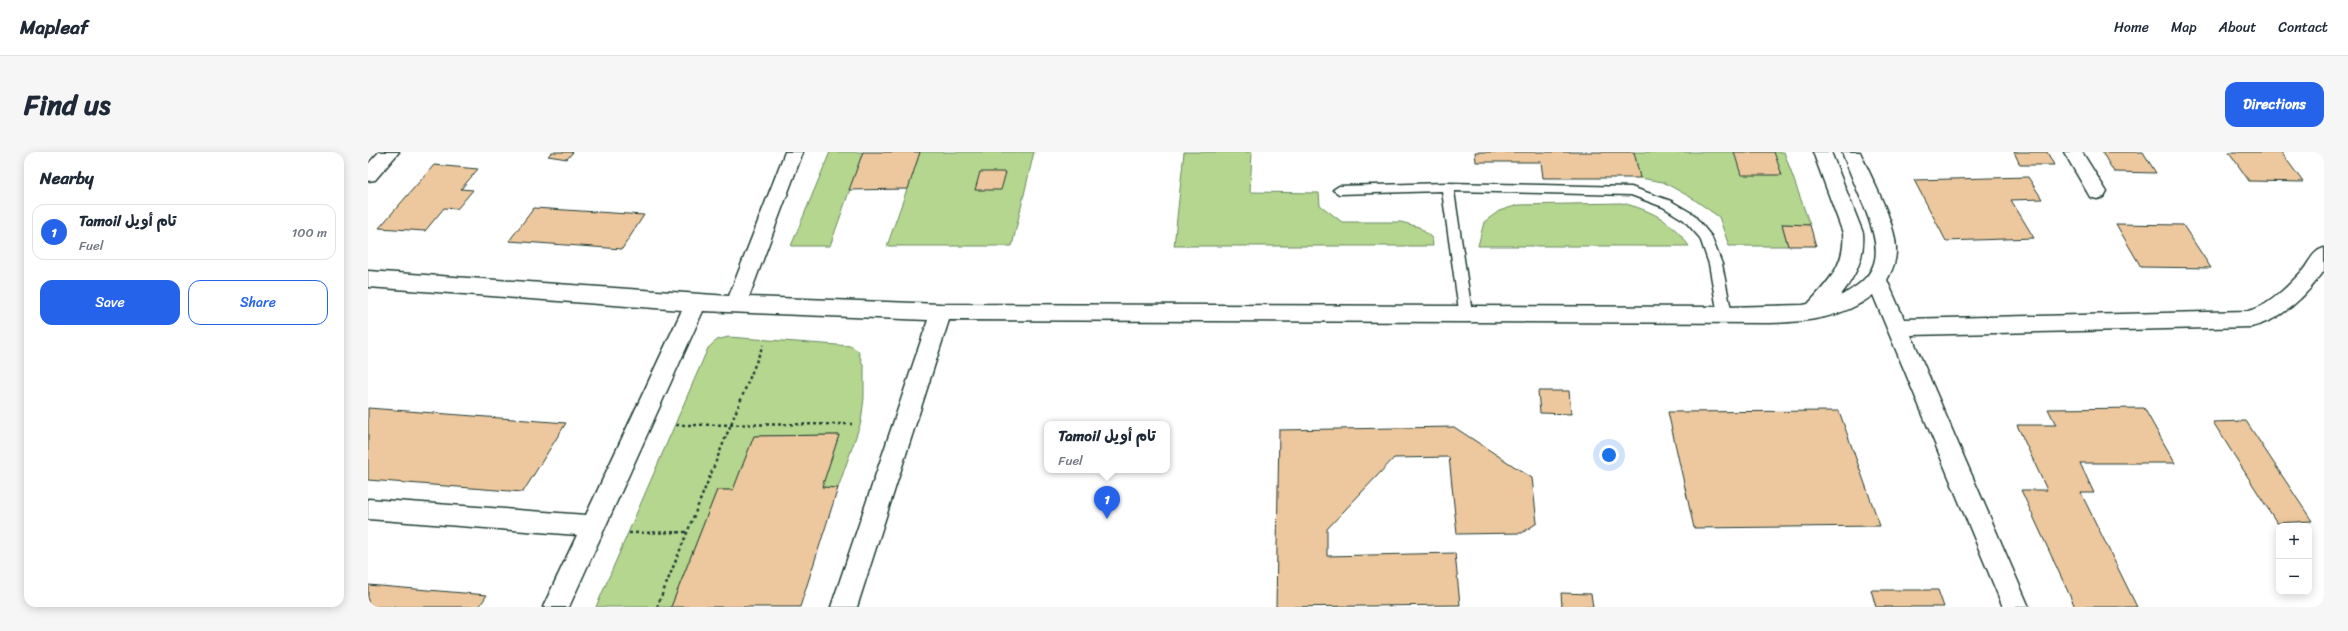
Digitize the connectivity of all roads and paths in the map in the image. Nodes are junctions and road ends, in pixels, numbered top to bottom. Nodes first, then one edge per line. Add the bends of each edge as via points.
1 (390, 152) edge
2 (794, 152) edge
3 (1822, 152) edge
4 (1852, 152) edge
5 (2073, 152) edge
6 (368, 175) edge
7 (1447, 187) junction
8 (1339, 190) dead end
9 (2097, 192) dead end
10 (2324, 255) edge
11 (368, 279) edge
12 (1877, 281) junction
13 (696, 303) junction
14 (736, 304) junction
15 (941, 312) junction
16 (1813, 312) junction
17 (1465, 313) junction
18 (1725, 314) junction
19 (1896, 327) junction
20 (764, 345) dead end
21 (852, 424) dead end
22 (676, 426) dead end
23 (731, 426) junction
24 (368, 509) edge
25 (595, 526) junction
26 (688, 532) junction
27 (629, 533) dead end
28 (556, 607) edge
29 (657, 607) edge
30 (844, 607) edge
31 (2016, 607) edge

1 - 6 street
2 - 14 street
3 - 16 street via 1855,245 1848,271
4 - 12 street via 1885,236 1888,250 1886,262
5 - 9 street
7 - 8 lane
7 - 17 lane
7 - 18 lane via 1631,192 1657,198 1698,226 1711,248
10 - 19 street via 2317,267 2279,306 2253,318
11 - 13 street
12 - 16 street via 1858,295 1834,307
12 - 19 street
13 - 14 street
13 - 25 street
14 - 15 street
15 - 17 street
15 - 30 street
16 - 18 street
17 - 18 street
19 - 31 street
20 - 23 path
21 - 23 path
22 - 23 path
23 - 26 path
24 - 25 street
25 - 28 street
26 - 27 path
26 - 29 path

